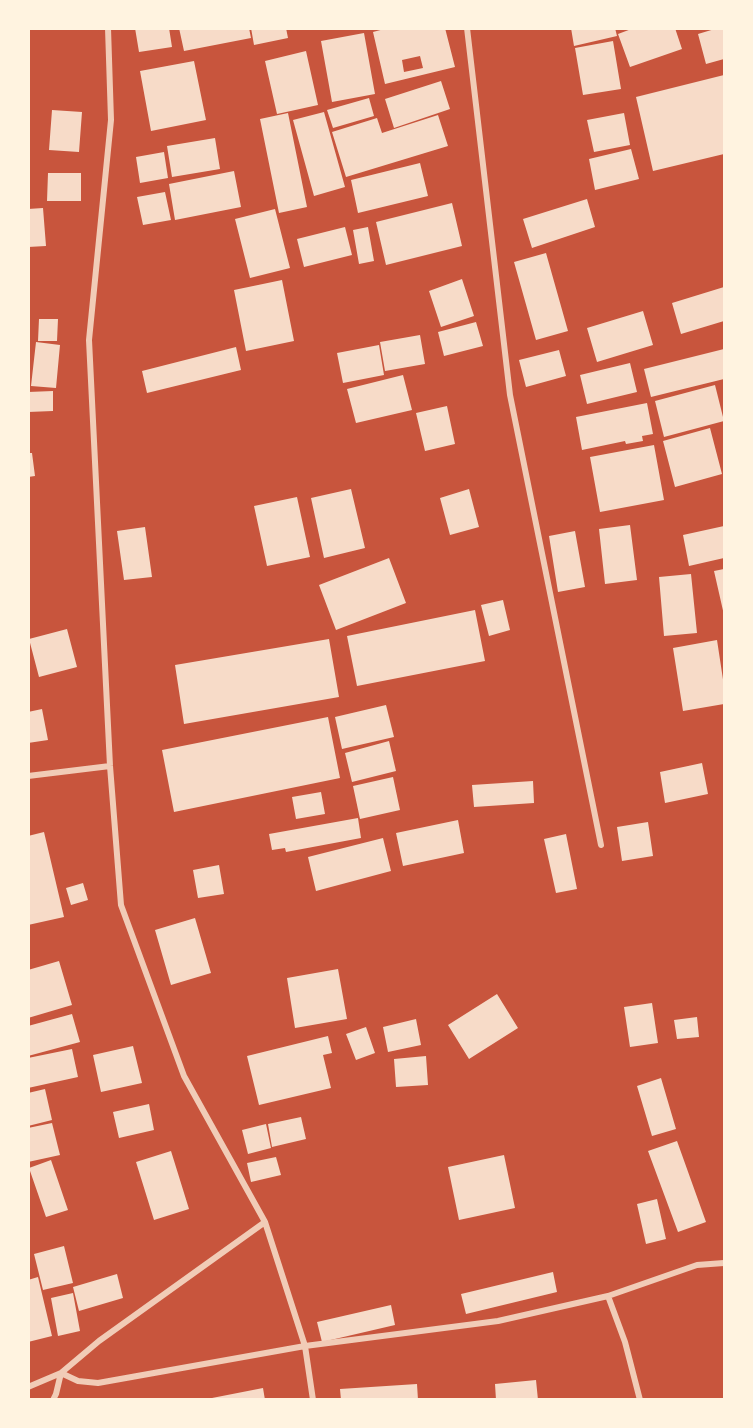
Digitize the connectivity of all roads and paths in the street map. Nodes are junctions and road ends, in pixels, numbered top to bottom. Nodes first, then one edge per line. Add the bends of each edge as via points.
1 (108, 28) edge
2 (467, 28) edge
3 (110, 766) junction
4 (28, 776) edge
5 (601, 845) dead end
6 (265, 1222) junction
7 (724, 1263) edge
8 (608, 1296) junction
9 (305, 1346) junction
10 (61, 1373) junction
11 (28, 1387) edge
12 (53, 1400) edge
13 (314, 1400) edge
14 (640, 1400) edge

1 - 3 street via 111,120 89,340
2 - 5 street via 510,395
3 - 4 street
3 - 6 street via 121,905 184,1076
6 - 9 street
6 - 10 street via 99,1341
7 - 8 street via 697,1265
8 - 9 street via 498,1321
8 - 14 street
9 - 10 street via 98,1383 78,1381
9 - 13 street
10 - 11 street
10 - 12 street

